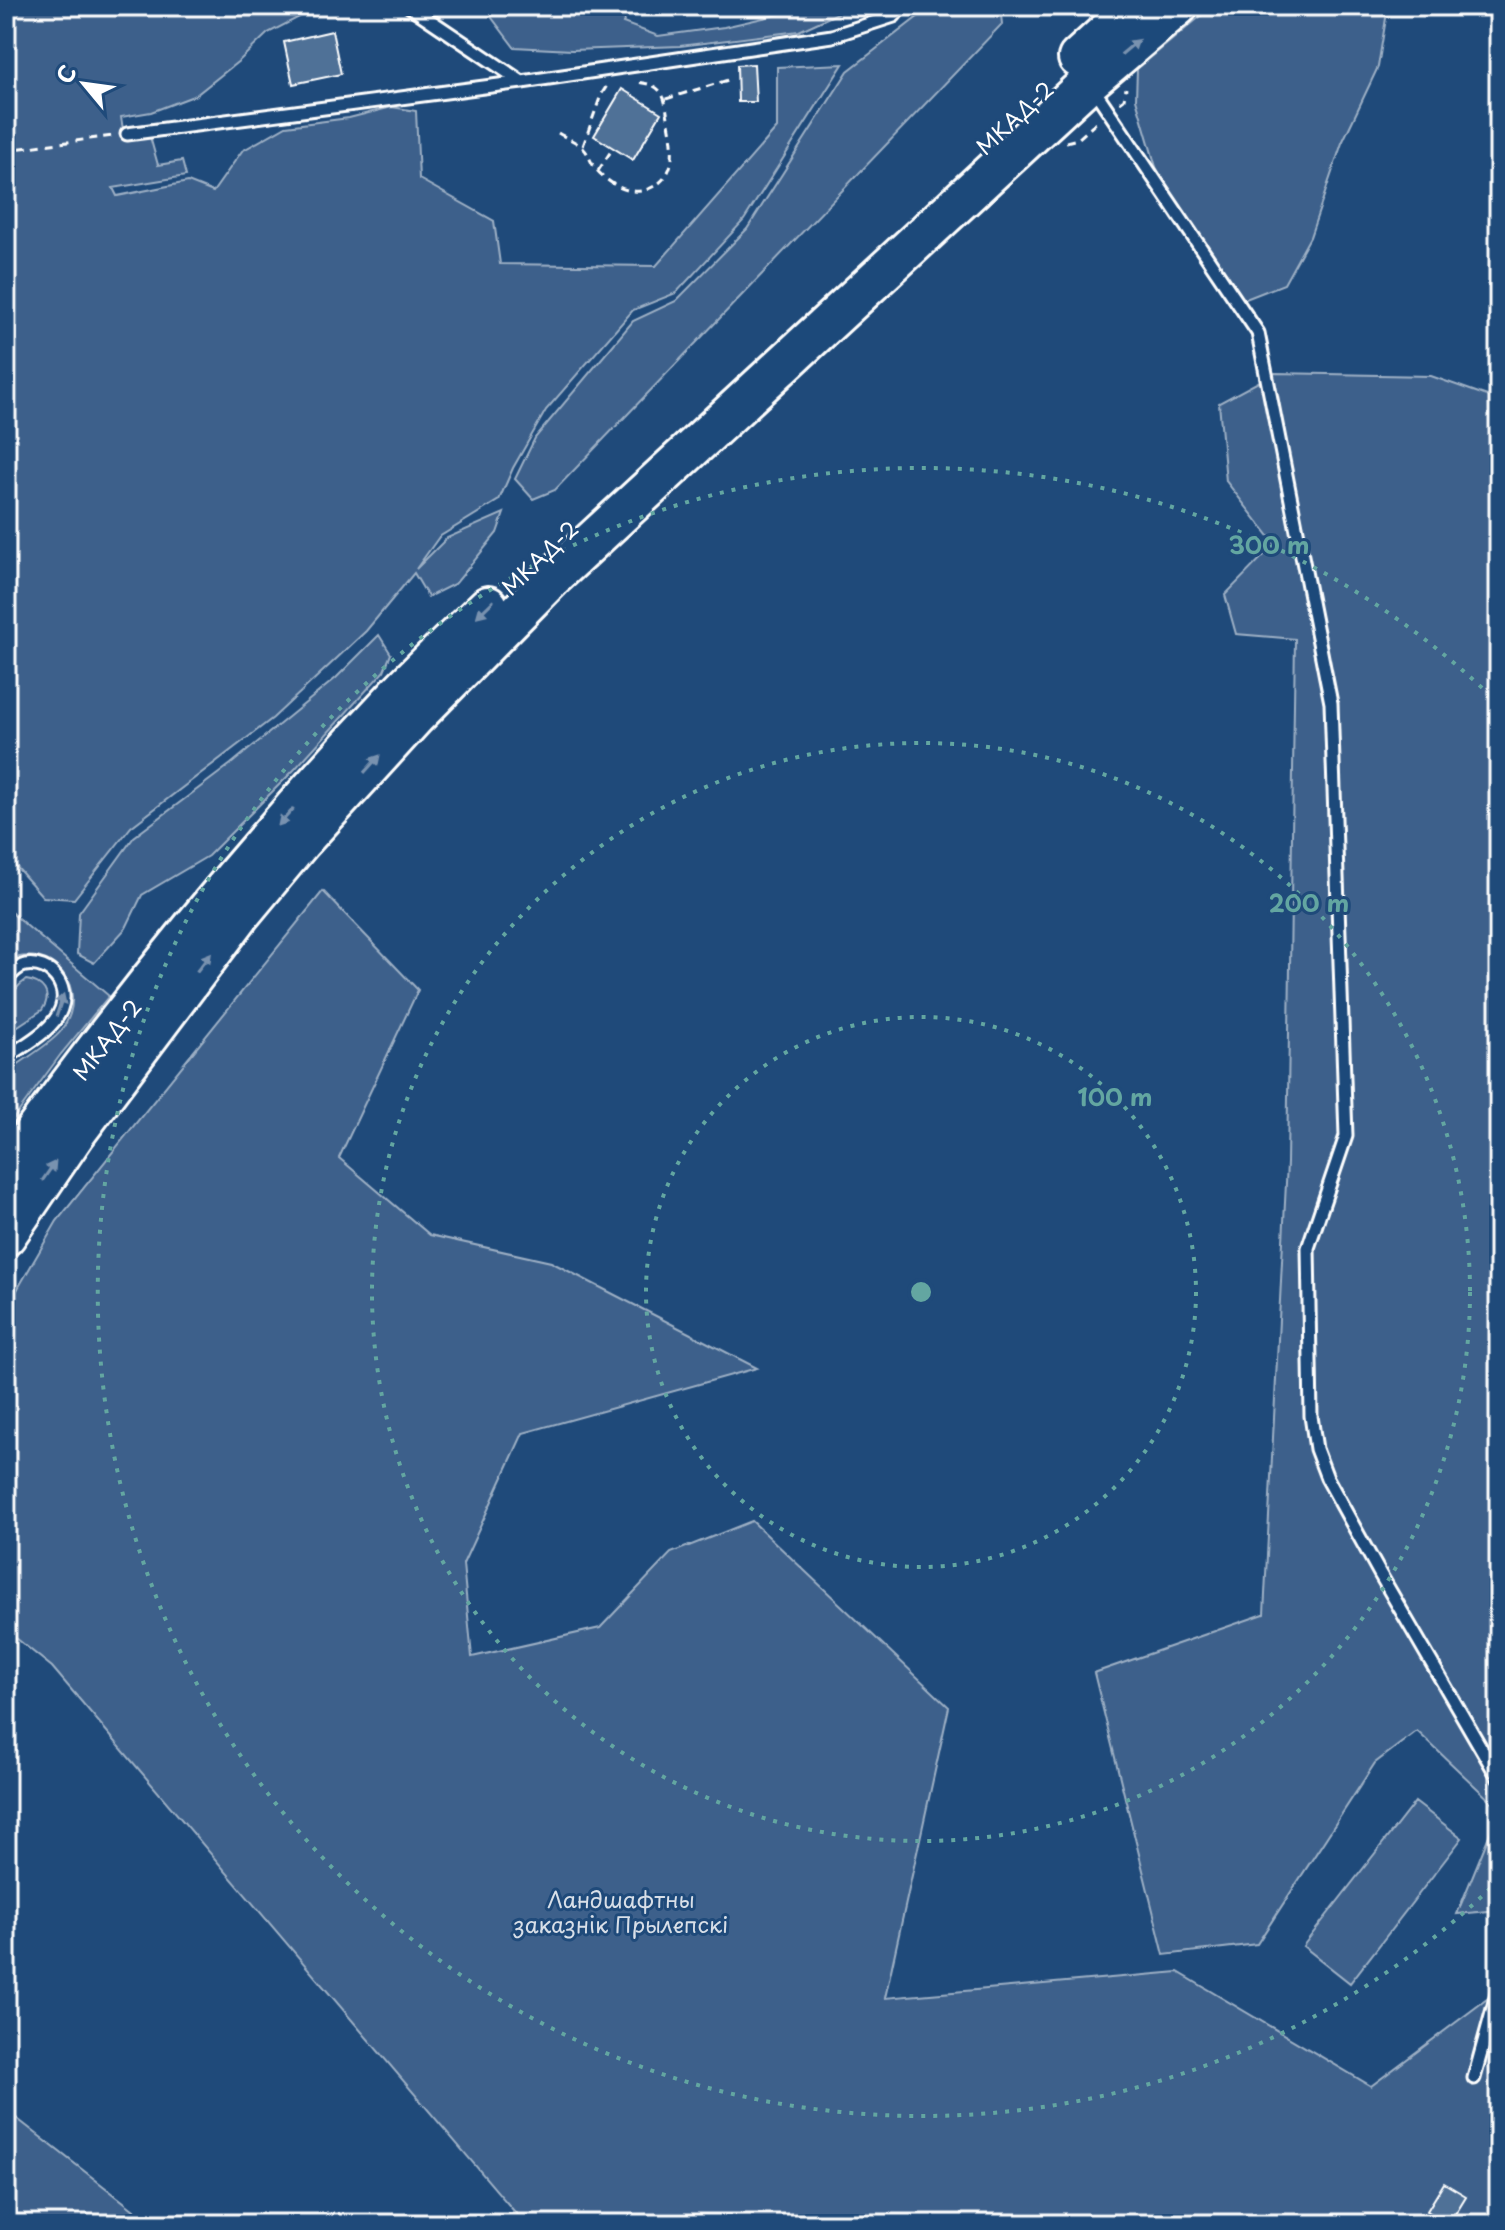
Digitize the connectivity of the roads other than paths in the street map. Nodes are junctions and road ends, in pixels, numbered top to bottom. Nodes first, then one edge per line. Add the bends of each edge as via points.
1 (409, 6) edge
2 (902, 6) edge
3 (1135, 6) edge
4 (1178, 6) edge
5 (522, 82) junction
6 (1098, 97) junction
7 (127, 134) road end
8 (6, 980) edge
9 (6, 1058) edge
10 (6, 1170) edge
11 (9, 1228) edge
12 (1499, 1779) edge
13 (1499, 1987) edge
14 (1474, 2078) dead end

1 - 5 lane
2 - 5 lane via 894,16 832,36
3 -> 10 highway, МКАД-2 via 538,556 394,698 281,821
6 -> 4 highway
5 - 7 lane
11 -> 6 highway via 240,915 415,717 554,576
6 - 12 lane via 1258,333 1331,703 1346,1136 1308,1248 1316,1449 1380,1574
9 -> 8 lane via 47,1029 61,1010 64,993 52,972 40,967 26,965
13 - 14 lane

